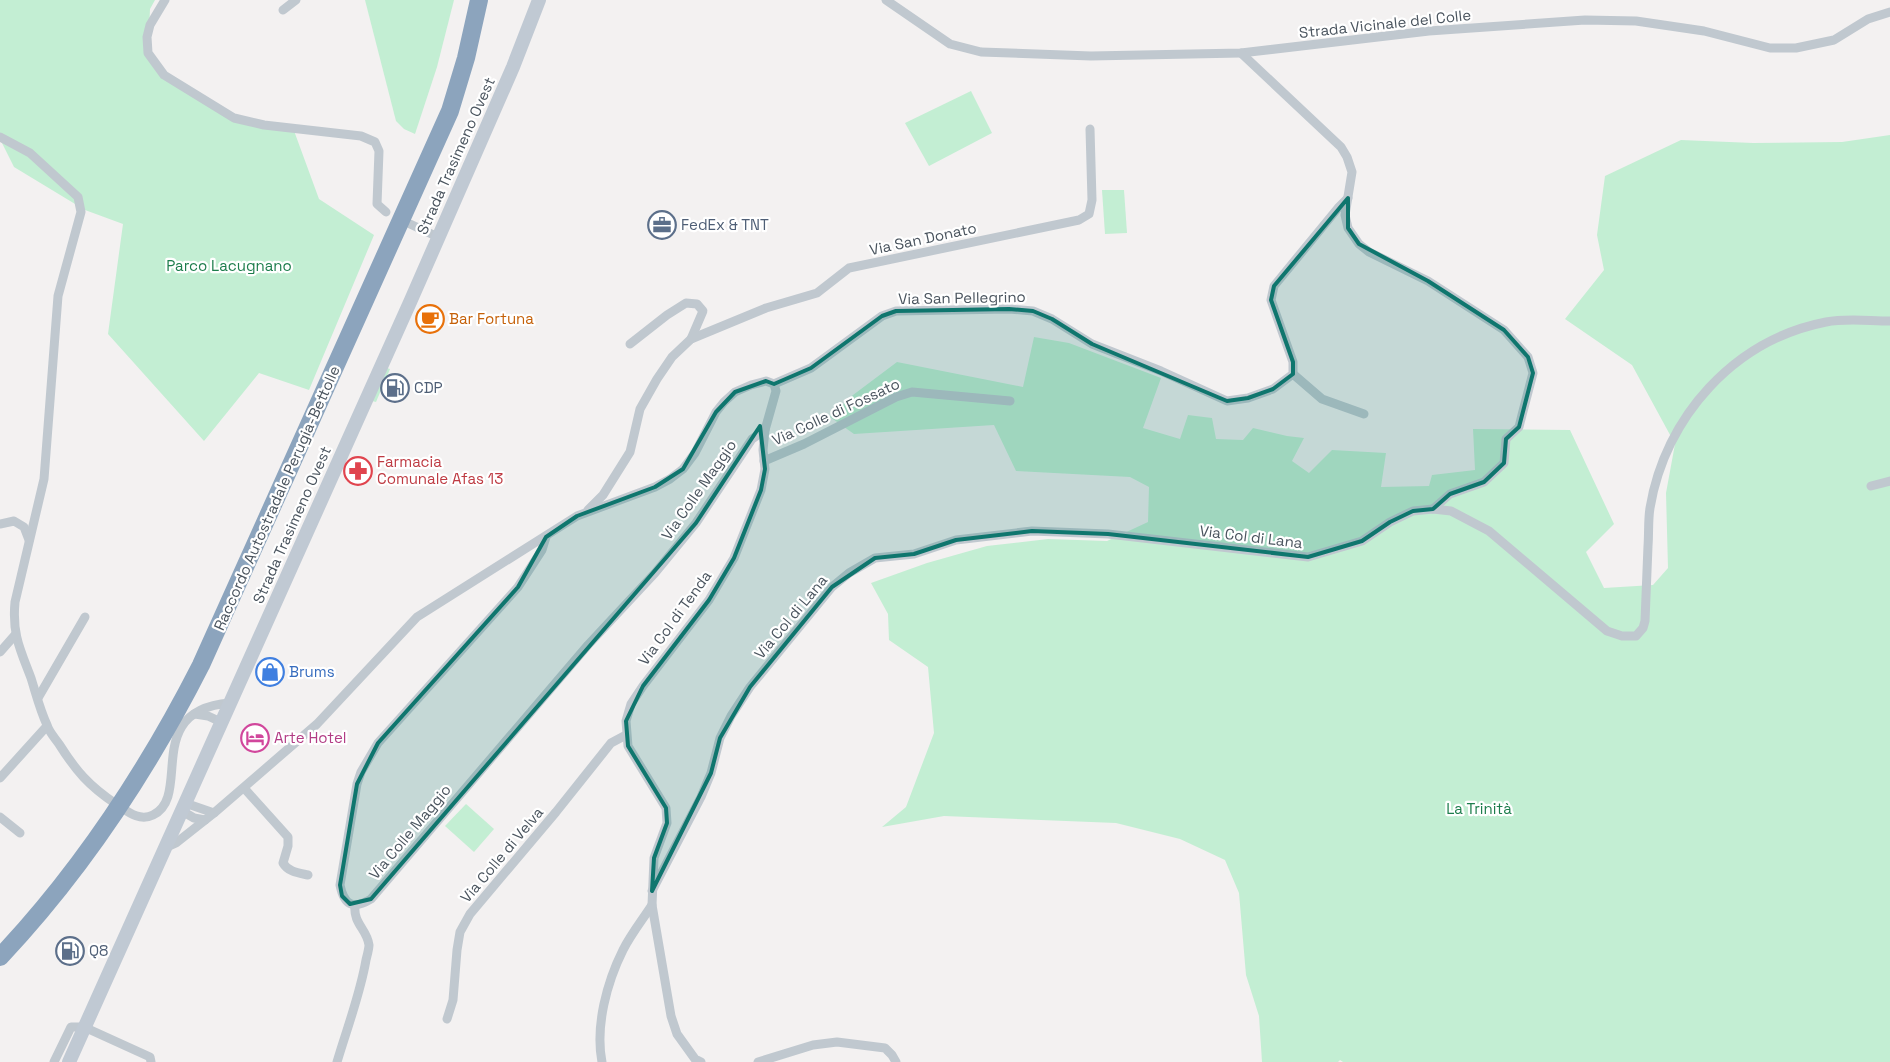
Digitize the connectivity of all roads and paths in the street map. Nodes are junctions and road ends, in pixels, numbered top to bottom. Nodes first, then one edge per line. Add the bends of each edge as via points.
1 (164, 0) edge
2 (296, 0) edge
3 (469, 0) edge
4 (479, 0) edge
5 (539, 0) edge
6 (886, 0) edge
7 (283, 10) dead end
8 (1890, 12) edge
9 (1241, 53) junction
10 (1090, 129) dead end
11 (0, 137) edge
12 (1348, 198) junction
13 (386, 212) dead end
14 (410, 224) dead end
15 (438, 237) junction
16 (1890, 321) edge
17 (691, 339) junction
18 (630, 344) dead end
19 (1293, 374) junction
20 (774, 384) junction
21 (1010, 401) dead end
22 (1364, 414) dead end
23 (765, 430) junction
24 (764, 461) junction
25 (1890, 481) edge
26 (1871, 486) dead end
27 (1433, 509) junction
28 (586, 512) junction
29 (0, 524) edge
30 (546, 537) junction
31 (29, 540) junction
32 (85, 617) dead end
33 (15, 635) junction
34 (0, 652) edge
35 (38, 698) junction
36 (230, 703) junction
37 (194, 714) junction
38 (221, 722) junction
39 (47, 726) junction
40 (626, 735) junction
41 (0, 778) edge
42 (244, 788) junction
43 (183, 807) junction
44 (214, 813) junction
45 (0, 816) edge
46 (205, 820) junction
47 (20, 833) dead end
48 (165, 848) junction
49 (308, 875) dead end
50 (652, 891) junction
51 (355, 905) junction
52 (652, 905) junction
53 (0, 944) edge
54 (0, 956) edge
55 (447, 1018) dead end
56 (84, 1027) junction
57 (54, 1062) edge
58 (69, 1062) edge
59 (151, 1062) edge
60 (338, 1062) edge
61 (602, 1062) edge
62 (701, 1062) edge
63 (758, 1062) edge
64 (896, 1062) edge

1 - 13 street via 147,37 148,53 164,75 234,118 264,125 361,136 375,142 379,151 377,204
2 - 7 street
3 - 53 highway via 458,51 437,118 193,661 133,769 96,824
4 - 54 highway, Raccordo Autostradale Perugia-Bettolle via 466,58 433,153 197,673 142,773 100,835 28,927
5 - 15 main road, Strada Trasimeno Ovest
6 - 9 street, Strada Vicinale del Colle via 950,44 981,52 1091,56
8 - 9 street, Strada Vicinale del Colle via 1868,19 1834,40 1796,48 1770,48 1704,31 1636,21 1585,20 1429,31
9 - 12 street via 1341,147 1352,172
10 - 17 street, Via San Donato via 1092,200 1089,214 1079,220 849,268 817,293 766,308
11 - 31 street via 30,153 78,197 81,212 58,296 44,479
12 - 19 street via 1274,286 1271,300 1293,362
12 - 27 street via 1345,215 1348,228 1359,244 1428,281 1504,330 1528,357 1533,373 1519,427 1506,439 1504,463 1484,482 1450,494
14 - 15 street
15 - 36 main road, Strada Trasimeno Ovest
16 - 27 street, Via Col di Lana via 1826,322 1791,332 1744,355 1695,404 1668,447 1655,482 1650,510 1645,622 1636,636 1606,632 1488,530 1450,511
17 - 18 street, Via San Donato via 703,311 697,304 686,302
17 - 28 street, Via San Donato via 672,357 657,380 640,410 630,452 603,495
19 - 20 street, Via San Pellegrino via 1273,389 1227,402 1092,344 1033,311 896,311 882,316 811,368
19 - 22 street via 1322,400
20 - 23 street, Via Col di Tenda via 776,391
20 - 28 street via 766,381 751,385 735,392 724,402 696,453 670,479
21 - 24 street, Via Colle di Fossato via 912,392
23 - 24 street, Via Col di Tenda
23 - 51 street, Via Colle Maggio via 752,439 696,523 654,573 588,645 371,899
24 - 40 street, Via Col di Tenda via 761,490 734,558 709,600 631,704
25 - 26 street
27 - 50 street, Via Col di Lana via 1413,512 1390,522 1362,541 1308,557 1108,534 1032,531 956,540 914,554 875,558 832,587 745,694 720,738 701,797
28 - 30 street
29 - 31 street via 14,521 24,527
30 - 42 street via 417,616 330,711
30 - 51 street via 542,550 518,587 378,743 361,772 356,784 340,885 342,896
31 - 33 street via 15,602
32 - 35 street
33 - 34 street
33 - 35 street
35 - 39 street
36 - 37 street via 211,706
36 - 38 main road, Strada Trasimeno Ovest
37 - 38 street
37 - 39 street via 180,728 176,739 165,804 156,814 140,818 94,789 72,764
38 - 43 main road, Strada Trasimeno Ovest
39 - 41 street
40 - 50 street, Via Col di Tenda via 628,746 666,808 668,823 654,858
40 - 55 street, Via Colle di Velva via 611,743 470,914 460,932 453,1000
42 - 44 street
42 - 49 street via 288,837 284,866
43 - 44 street
43 - 46 street via 187,815
43 - 48 main road, Strada Trasimeno Ovest
44 - 46 street
45 - 47 street
46 - 48 street
48 - 56 main road, Strada Trasimeno Ovest
50 - 52 street, Via Col di Tenda
51 - 60 street via 356,921 369,945
52 - 61 street via 623,950 613,976 599,1035
52 - 62 street, Via Col di Tenda via 674,1025 686,1048
56 - 57 street via 71,1027
56 - 58 main road, Strada Trasimeno Ovest
56 - 59 street via 150,1057
63 - 64 street via 813,1045 837,1042 885,1048

